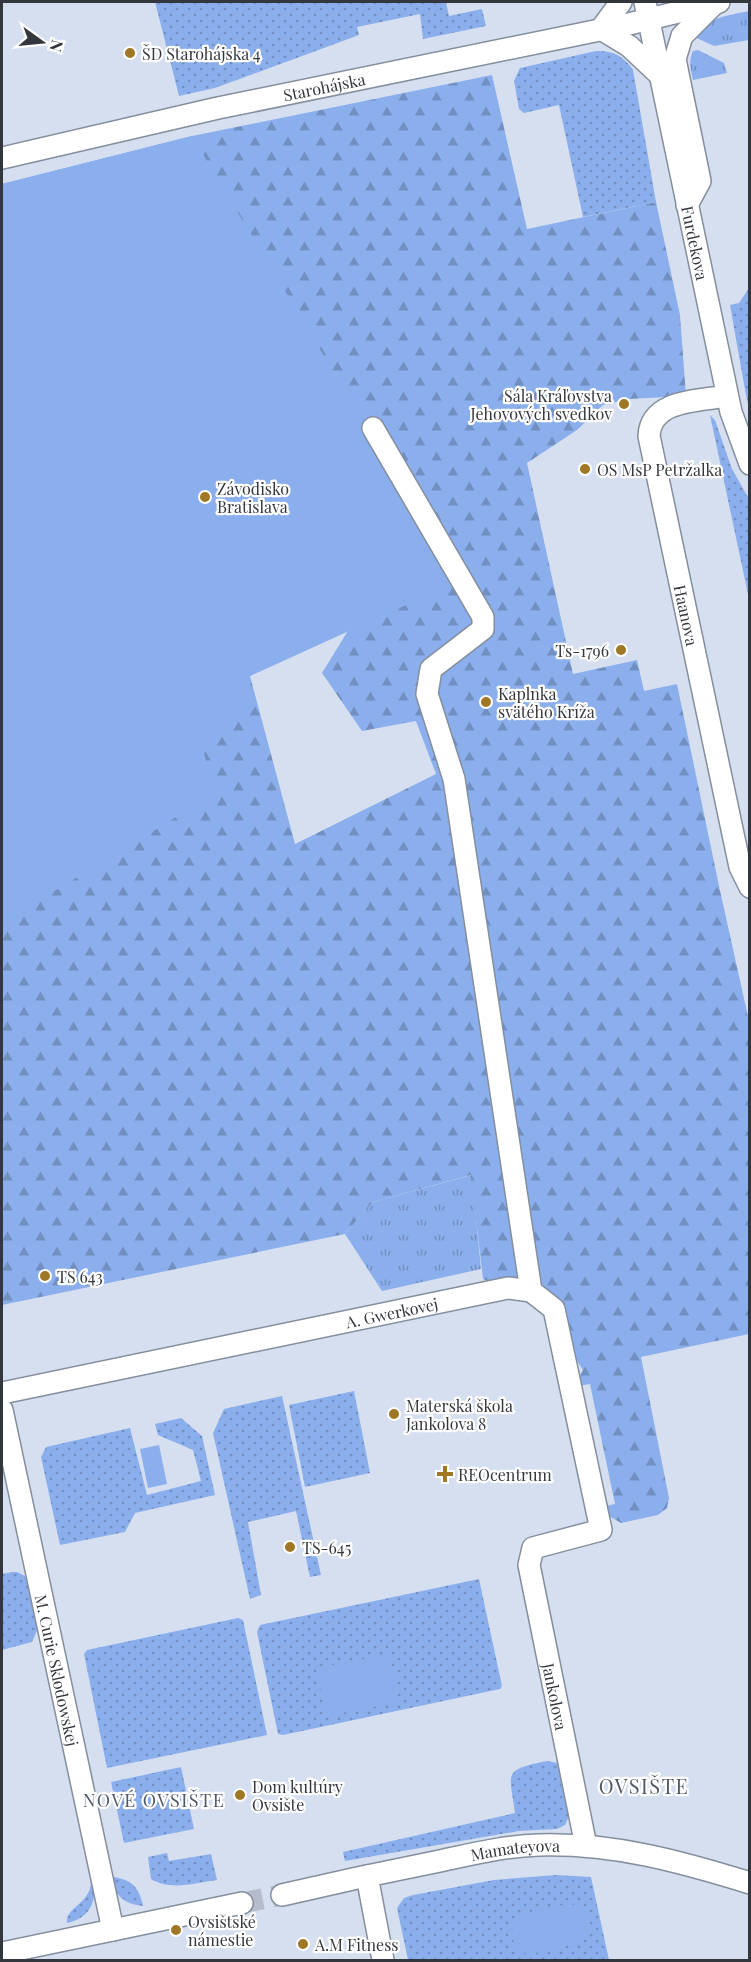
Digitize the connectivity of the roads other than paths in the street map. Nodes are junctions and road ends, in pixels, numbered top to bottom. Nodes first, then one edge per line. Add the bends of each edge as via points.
1 (621, 2) edge
2 (717, 2) edge
3 (647, 10) edge
4 (601, 29) junction
5 (661, 76) junction
6 (2, 158) edge
7 (687, 205) junction
8 (727, 396) junction
9 (373, 428) dead end
10 (750, 464) edge
11 (750, 887) edge
12 (531, 1291) junction
13 (2, 1393) edge
14 (2, 1410) edge
15 (586, 1846) junction
16 (367, 1876) junction
17 (750, 1882) edge
18 (282, 1895) tunnel mouth
19 (242, 1904) tunnel mouth
20 (113, 1930) junction
21 (2, 1953) edge
22 (383, 1960) edge

1 - 4 street
2 - 3 street, Starohájska
2 - 7 street via 682,36 675,59 700,181
3 - 4 street, Starohájska
3 - 5 street, Furdekova
4 - 5 street via 629,46
4 - 6 street, Starohájska via 209,110
5 - 7 street, Furdekova
7 - 8 street, Furdekova
8 - 10 street, Furdekova
8 - 11 street, Haanova via 667,407 652,421 649,436 740,867
9 - 12 street via 483,617 483,630 431,669 427,694 454,779
12 - 13 street, A. Gwerkovej via 508,1288
12 - 15 street, Jankolova via 554,1309 602,1530 533,1548 529,1564
14 - 20 street, M. Curie Sklodowskej
15 - 16 street, Mamateyova via 510,1847
15 - 17 street, Mamateyova via 665,1858
16 - 18 street, Mamateyova
16 - 22 street
19 - 20 street
20 - 21 street

